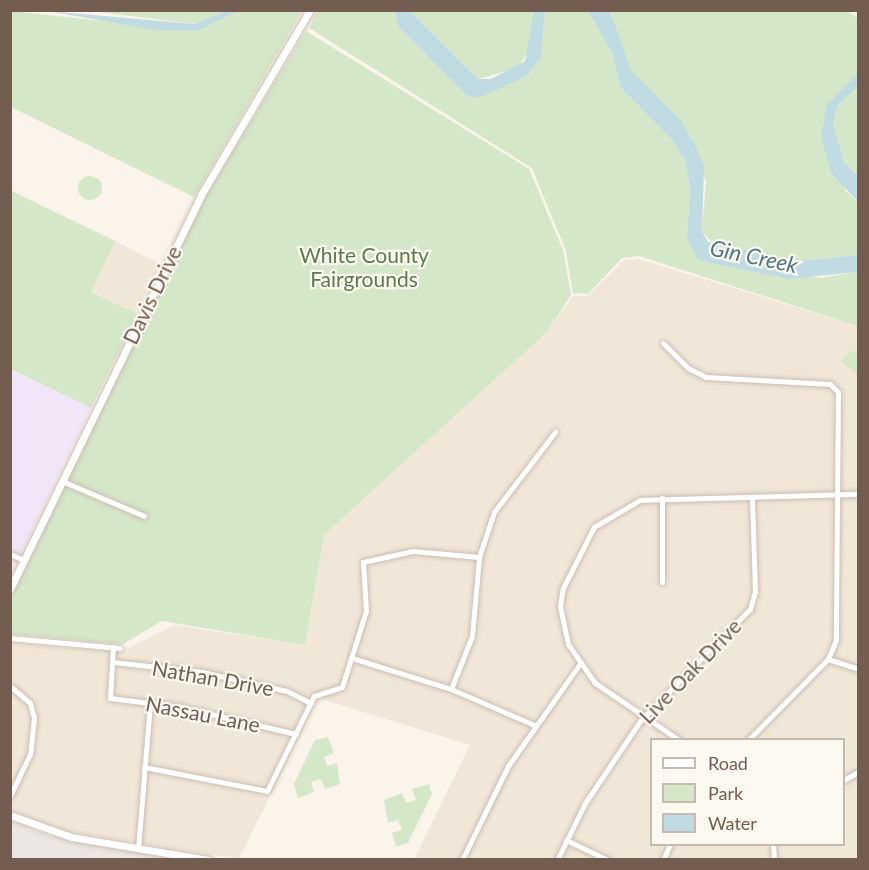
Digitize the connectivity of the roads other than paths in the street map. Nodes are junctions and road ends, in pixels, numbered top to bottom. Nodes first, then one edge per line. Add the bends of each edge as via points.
1 (310, 10) edge
2 (663, 343) dead end
3 (555, 432) dead end
4 (62, 481) junction
5 (858, 494) edge
6 (840, 497) junction
7 (662, 498) junction
8 (752, 499) junction
9 (144, 516) dead end
10 (10, 554) edge
11 (479, 557) junction
12 (24, 560) junction
13 (662, 582) dead end
14 (10, 589) edge
15 (10, 638) edge
16 (113, 648) junction
17 (120, 648) dead end
18 (352, 658) junction
19 (828, 658) junction
20 (113, 662) junction
21 (579, 664) junction
22 (858, 669) edge
23 (10, 686) edge
24 (451, 689) junction
25 (150, 703) junction
26 (311, 703) junction
27 (645, 718) junction
28 (534, 725) junction
29 (296, 734) junction
30 (676, 738) edge
31 (750, 738) edge
32 (144, 767) junction
33 (10, 796) edge
34 (10, 815) edge
35 (566, 840) junction
36 (669, 846) edge
37 (138, 849) junction
38 (209, 860) edge
39 (462, 860) edge
40 (557, 860) edge
41 (608, 860) edge
42 (663, 860) edge

1 - 4 street, Davis Drive via 201,195
2 - 6 street via 688,368 706,377 835,387
3 - 11 street via 499,504
4 - 9 street
4 - 12 street, Davis Drive
5 - 6 street
6 - 8 street
6 - 19 street via 840,618
7 - 8 street
7 - 13 street
7 - 21 street via 624,505 606,517 572,566 560,606
8 - 27 street, Live Oak Drive via 750,609
10 - 12 street
11 - 18 street via 413,551 363,562 368,598
11 - 24 street via 472,636
12 - 14 street, Davis Drive
15 - 16 street
16 - 17 street
16 - 20 street
18 - 24 street
18 - 26 street via 340,691 320,692
19 - 22 street
19 - 31 street
20 - 25 street, Nassau Lane via 110,698
20 - 26 street, Nathan Drive via 202,672 287,692
21 - 27 street via 595,684
21 - 28 street
23 - 33 street via 30,703 34,718 30,754
24 - 28 street
25 - 29 street, Nassau Lane
25 - 32 street
26 - 29 street
27 - 30 street
27 - 35 street, Live Oak Drive via 590,795
28 - 39 street
29 - 32 street via 267,791
32 - 37 street
34 - 37 street via 56,833
35 - 40 street, Live Oak Drive
35 - 41 street
36 - 42 street
37 - 38 street

